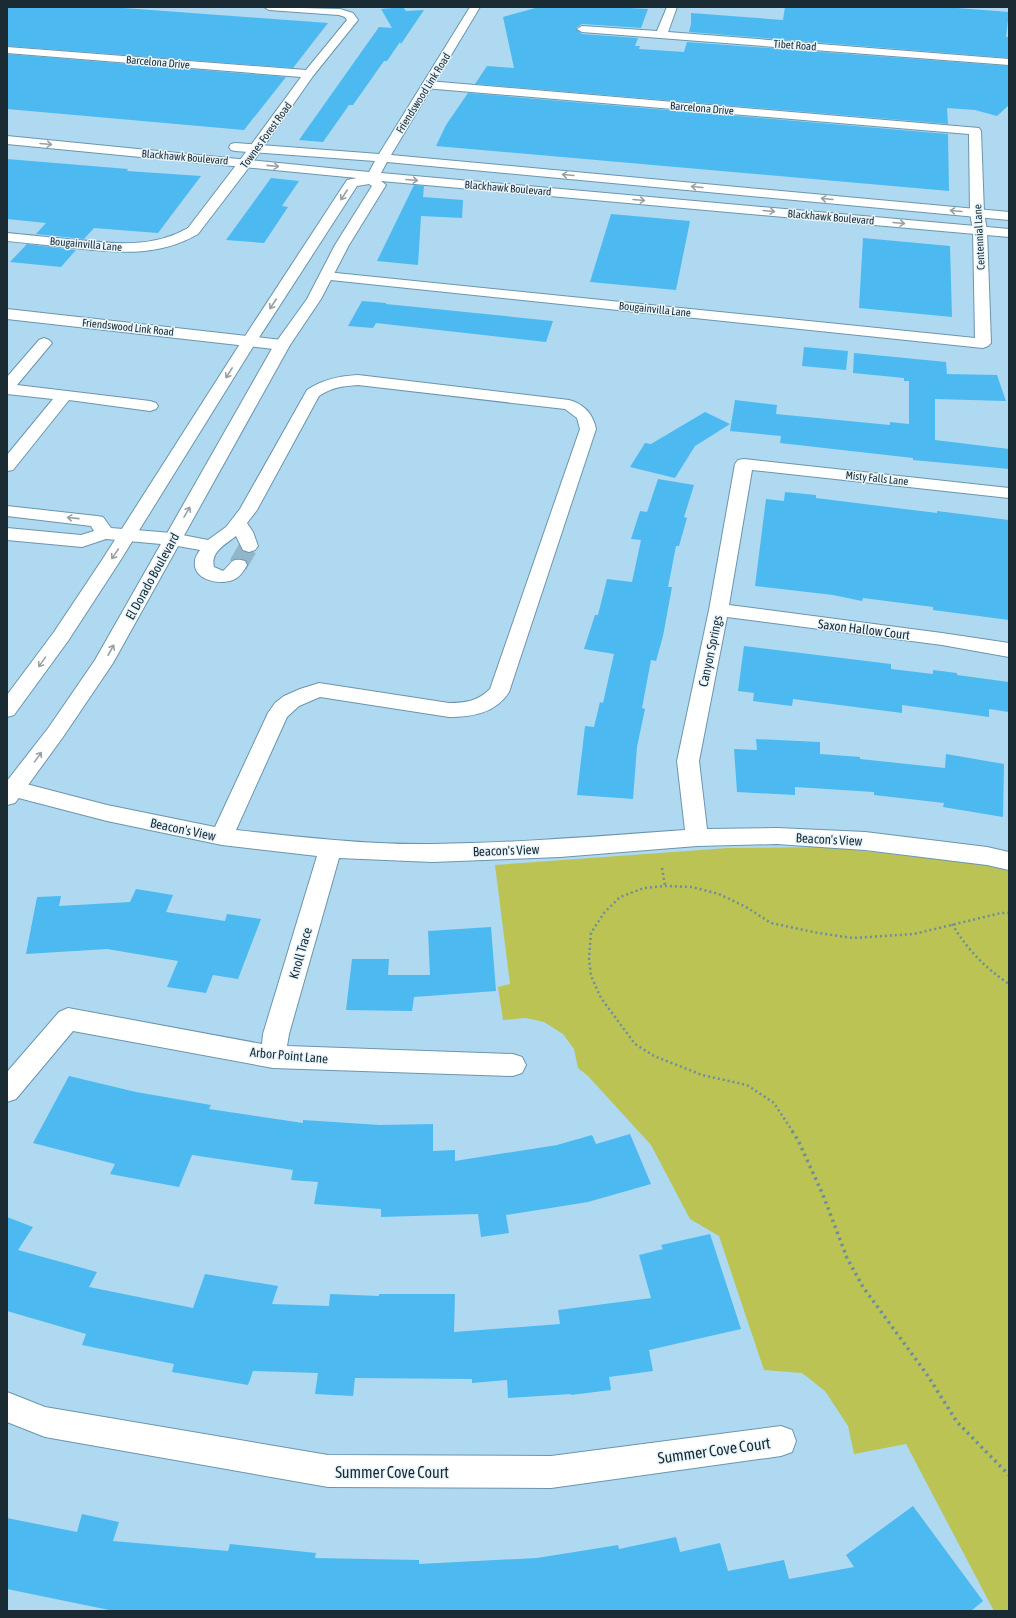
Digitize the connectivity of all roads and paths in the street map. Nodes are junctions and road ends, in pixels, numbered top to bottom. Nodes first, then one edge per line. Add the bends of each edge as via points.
1 (269, 7) edge
2 (475, 7) edge
3 (672, 7) edge
4 (582, 29) dead end
5 (661, 35) junction
6 (7, 50) edge
7 (1009, 62) edge
8 (309, 74) junction
9 (428, 85) junction
10 (39, 129) dead end
11 (975, 131) joint
12 (7, 140) edge
13 (24, 142) junction
14 (225, 146) dead end
15 (256, 149) junction
16 (382, 158) junction
17 (245, 163) junction
18 (372, 178) junction
19 (619, 180) junction
20 (610, 198) junction
21 (977, 213) junction
22 (1009, 216) edge
23 (980, 230) junction
24 (1009, 232) edge
25 (7, 237) edge
26 (165, 243) joint
27 (326, 276) junction
28 (7, 314) edge
29 (250, 340) junction
30 (44, 343) dead end
31 (983, 343) joint
32 (282, 344) junction
33 (7, 388) edge
34 (64, 395) junction
35 (150, 406) dead end
36 (744, 464) joint
37 (7, 466) edge
38 (1009, 493) edge
39 (9, 514) edge
40 (238, 523) junction
41 (105, 533) junction
42 (7, 534) edge
43 (128, 535) junction
44 (172, 539) junction
45 (211, 546) junction
46 (249, 546) dead end
47 (238, 565) tunnel mouth
48 (719, 610) junction
49 (1009, 650) edge
50 (7, 710) edge
51 (10, 791) edge
52 (222, 837) junction
53 (697, 838) junction
54 (330, 849) junction
55 (1009, 861) edge
56 (662, 868) dead end
57 (665, 886) junction
58 (1009, 913) edge
59 (952, 924) junction
60 (1009, 984) edge
61 (273, 1057) junction
62 (513, 1065) dead end
63 (7, 1091) edge
64 (7, 1407) edge
65 (781, 1441) dead end
66 (1009, 1475) edge

1 - 8 street, Townes Forest Road via 340,12 353,20
2 - 9 street, Friendswood Link Road
3 - 5 street
4 - 5 street, Tibet Road
5 - 7 street, Tibet Road
6 - 8 street, Barcelona Drive
8 - 15 street, Townes Forest Road
9 - 11 street, Barcelona Drive
9 - 16 street, Friendswood Link Road
10 - 13 street
11 - 21 street, Centennial Lane
12 - 13 street, Blackhawk Boulevard
13 -> 17 street, Blackhawk Boulevard
14 - 15 street, Blackhawk Boulevard
15 - 16 street, Blackhawk Boulevard
15 - 17 street, Townes Forest Road
16 - 18 street, Friendswood Link Road
19 -> 16 street, Blackhawk Boulevard
17 -> 18 street, Blackhawk Boulevard
17 - 26 street, Townes Forest Road via 193,231
18 -> 20 street, Blackhawk Boulevard
18 - 27 street via 379,185
18 -> 29 street via 352,183
19 - 20 street
21 -> 19 street, Blackhawk Boulevard
20 -> 23 street, Blackhawk Boulevard
21 - 22 street, Blackhawk Boulevard
21 - 23 street, Centennial Lane
23 - 24 street, Blackhawk Boulevard
23 - 31 street, Centennial Lane
25 - 26 street, Bougainvilla Lane via 115,248 140,248
27 - 31 street, Bougainvilla Lane
27 - 32 street via 314,299
28 - 29 street, Friendswood Link Road
29 - 32 street, Friendswood Link Road
29 -> 43 street
30 - 33 street
44 -> 32 street, El Dorado Boulevard
33 - 34 street
34 - 35 street
34 - 37 street
36 - 38 street, Misty Falls Lane
36 - 48 street, Canyon Springs
41 -> 39 street via 97,521
40 - 45 street via 232,531
40 - 46 street
40 - 52 street via 248,510 313,393 331,382 358,380 569,405 586,418 588,429 499,692 490,702 467,710 449,710 319,690 301,696 284,706 278,713
41 - 42 street via 82,541
41 - 43 street
43 - 44 street
43 -> 50 street via 60,637
44 - 45 street
51 -> 44 street, El Dorado Boulevard via 103,663
45 - 47 street via 204,561 205,569 211,574 227,576 234,572
48 - 49 street, Saxon Hallow Court
48 - 53 street, Canyon Springs via 688,761
51 - 52 street, Beacon's View
52 - 54 street, Beacon's View
53 - 54 street, Beacon's View via 560,848 432,853
53 - 55 street, Beacon's View via 777,836 865,841
54 - 61 street, Knoll Trace via 276,1034
56 - 57 path
57 - 59 path via 692,888 718,894 746,906 770,923 853,938 914,934
57 - 66 path via 644,888 620,897 604,913 591,933 591,976 602,998 635,1044 654,1056 702,1075 747,1085 774,1103 798,1140 847,1258 863,1287 928,1376 957,1422
58 - 59 path
59 - 60 path via 964,946 975,958
61 - 62 street, Arbor Point Lane
61 - 63 street, Arbor Point Lane via 68,1018
64 - 65 street, Summer Cove Court via 45,1422 328,1472 551,1472

